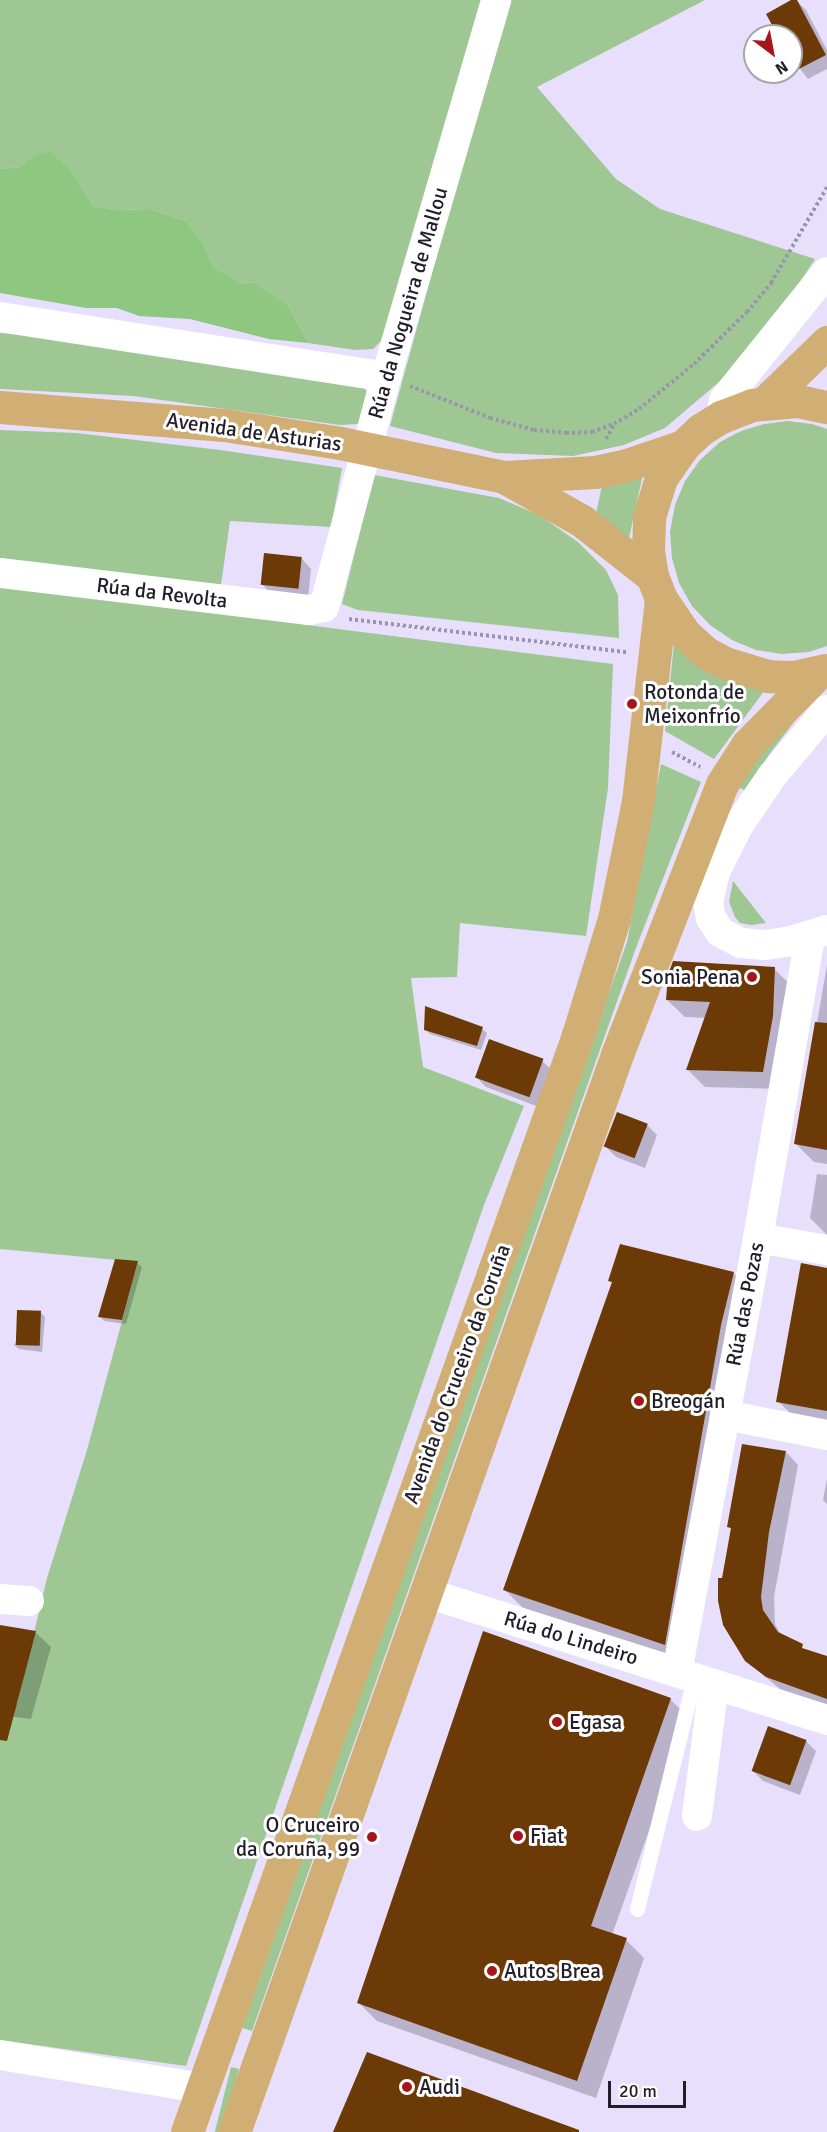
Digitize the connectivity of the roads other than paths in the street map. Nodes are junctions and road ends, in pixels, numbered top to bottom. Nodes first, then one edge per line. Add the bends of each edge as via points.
1 (496, 0) edge
2 (827, 272) edge
3 (0, 317) edge
4 (827, 342) edge
5 (386, 376) junction
6 (764, 403) junction
7 (0, 407) edge
8 (827, 407) edge
9 (721, 417) junction
10 (683, 446) junction
11 (504, 477) junction
12 (0, 573) edge
13 (656, 588) junction
14 (324, 607) joint
15 (822, 672) edge
16 (827, 710) edge
17 (819, 933) edge
18 (758, 1238) junction
19 (827, 1250) edge
20 (725, 1414) junction
21 (827, 1435) edge
22 (427, 1593) junction
23 (0, 1599) edge
24 (29, 1601) dead end
25 (695, 1678) junction
26 (827, 1720) edge
27 (697, 1816) dead end
28 (637, 1909) dead end
29 (0, 2055) edge
30 (202, 2088) junction
31 (187, 2132) edge
32 (234, 2132) edge

1 - 5 street, Rúa da Nogueira de Mallou
2 - 9 street via 724,400
3 - 5 street
4 - 6 main road
5 - 14 street, Rúa da Nogueira de Mallou
6 - 8 main road via 798,401
6 - 9 main road
7 - 11 main road, Avenida de Asturias via 213,424 340,443
9 - 10 main road
10 - 11 main road, Avenida de Asturias via 595,472
10 - 13 main road via 661,478 649,517 648,550
11 - 13 main road, Avenida de Asturias via 582,521
12 - 14 street, Rúa da Revolta via 309,610
13 - 15 main road via 685,634 725,663 768,676
13 - 30 main road, Avenida do Cruceiro da Coruña via 654,653 636,812 614,919 578,1035
15 - 22 main road, Avenida do Cruceiro da Coruña via 747,744 722,784 618,1052
16 - 17 street via 751,805 727,846 709,891 711,918 720,932 733,940 765,945
17 - 18 street, Rúa das Pozas
18 - 19 street
18 - 20 street, Rúa das Pozas
20 - 21 street
20 - 25 street, Rúa das Pozas
22 - 25 street, Rúa do Lindeiro
22 - 32 main road, Avenida do Cruceiro da Coruña
23 - 24 street
25 - 26 street, Rúa do Lindeiro
25 - 27 street
25 - 28 lane
29 - 30 street
30 - 31 main road, Avenida do Cruceiro da Coruña

